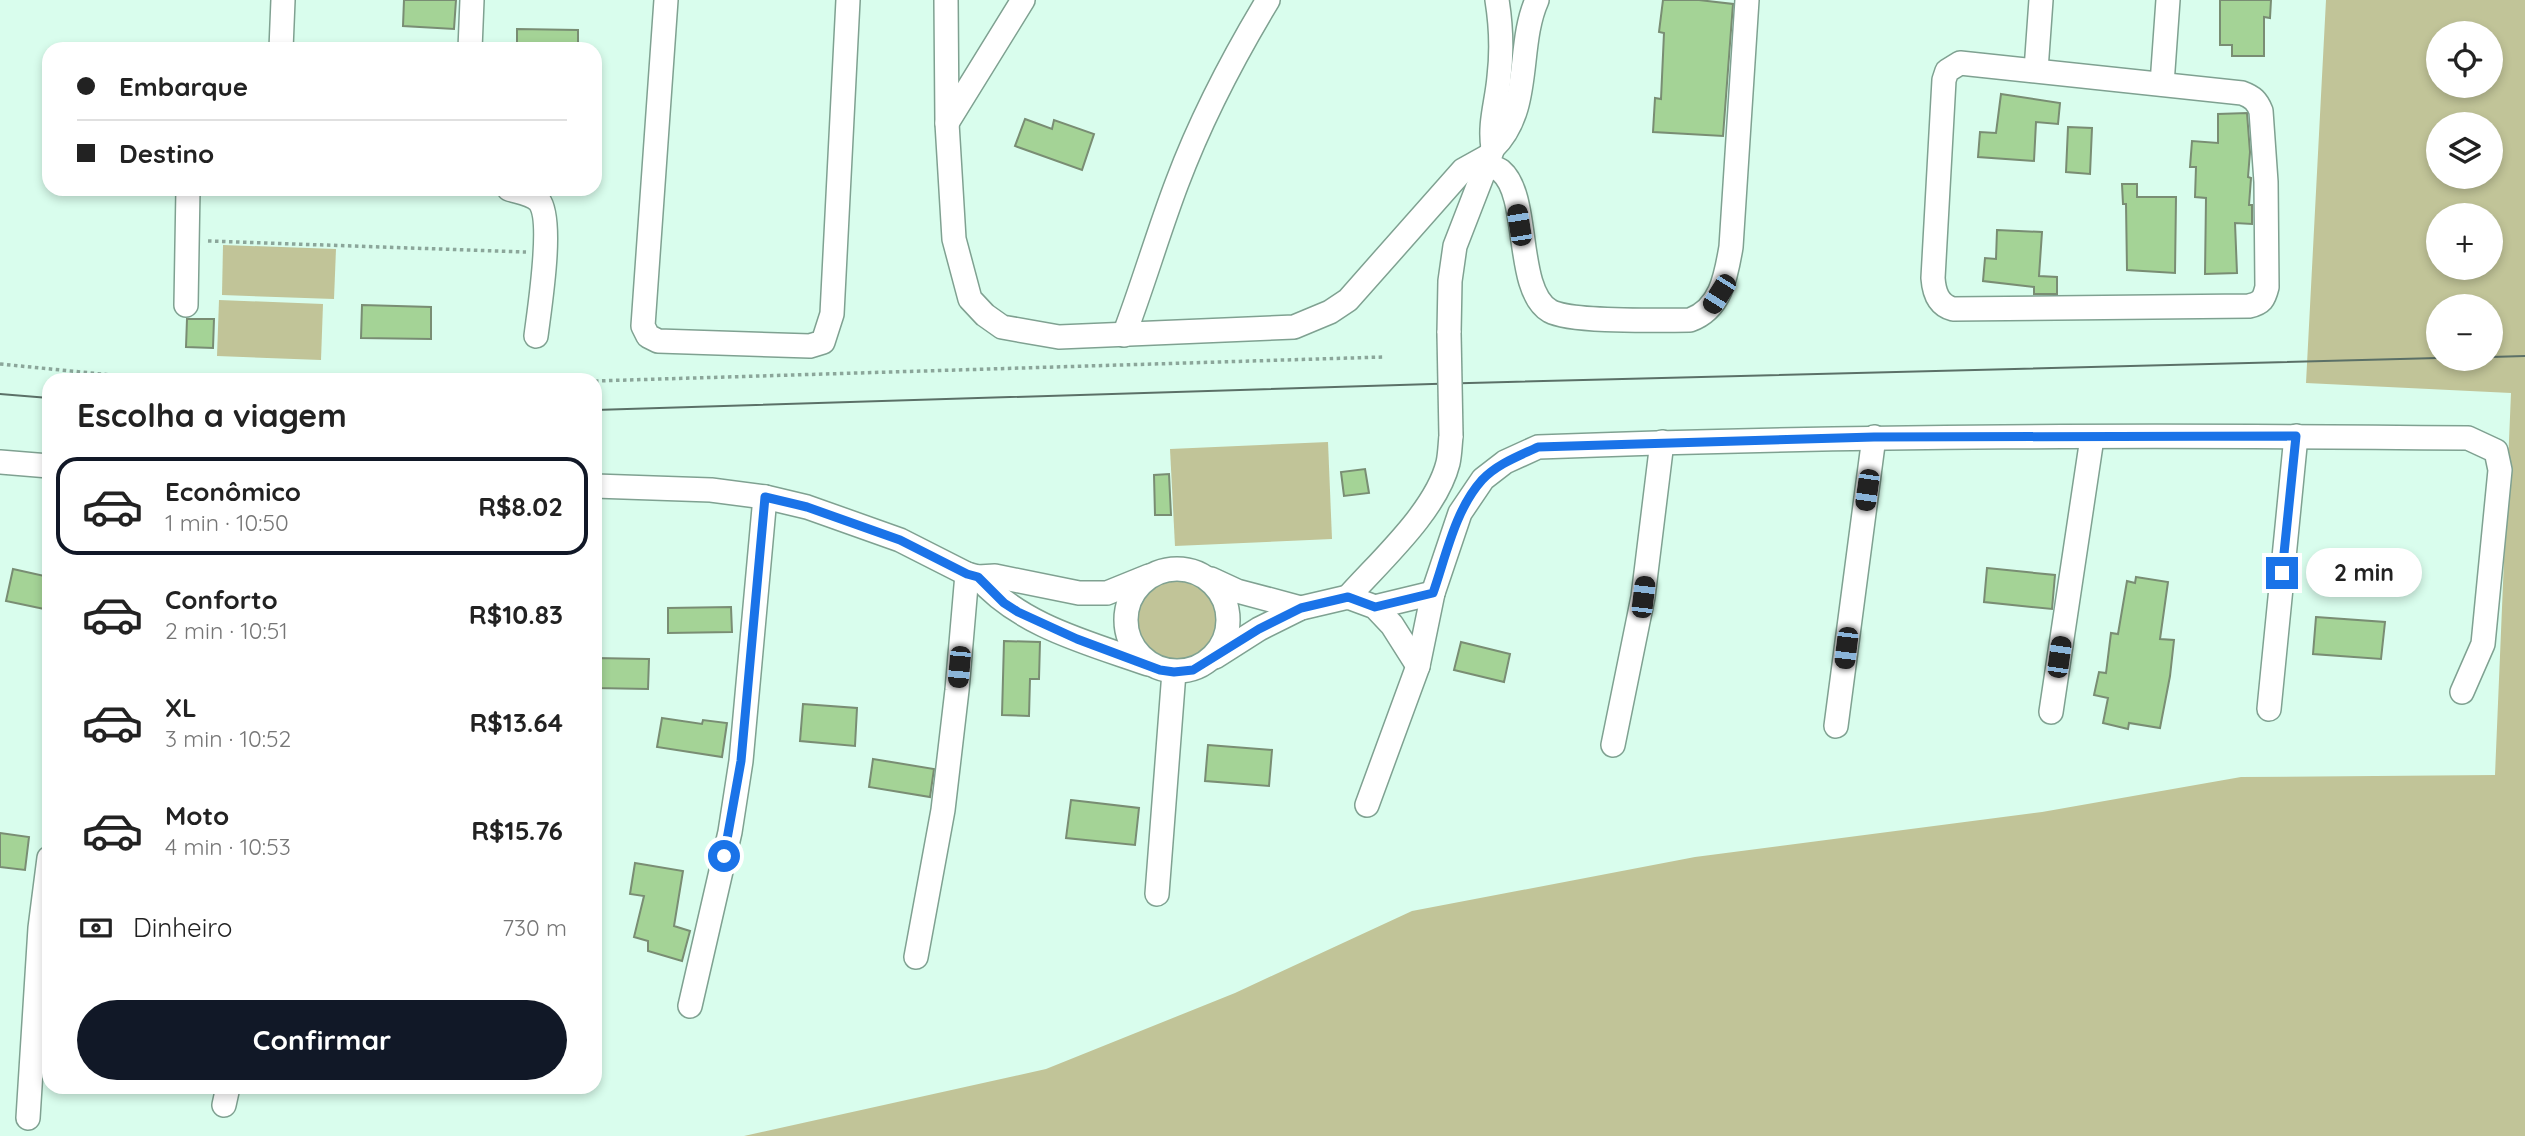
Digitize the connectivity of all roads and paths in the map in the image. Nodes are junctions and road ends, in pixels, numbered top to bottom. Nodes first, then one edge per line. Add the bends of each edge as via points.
1 (283, 0) edge
2 (472, 0) edge
3 (666, 0) edge
4 (848, 0) edge
5 (946, 0) edge
6 (1023, 0) edge
7 (1268, 0) edge
8 (1497, 0) edge
9 (1747, 0) edge
10 (2041, 0) edge
11 (2168, 0) edge
12 (1531, 5) edge
13 (281, 42) edge
14 (470, 42) edge
15 (2036, 70) junction
16 (2162, 84) junction
17 (947, 123) junction
18 (1489, 156) junction
19 (188, 196) edge
20 (530, 196) edge
21 (186, 240) junction
22 (545, 252) junction
23 (186, 305) dead end
24 (1124, 335) junction
25 (536, 337) dead end
26 (1383, 357) dead end
27 (0, 364) edge
28 (91, 373) edge
29 (602, 381) edge
30 (2296, 436) junction
31 (1874, 437) junction
32 (2092, 438) junction
33 (1662, 442) junction
34 (0, 462) edge
35 (42, 465) edge
36 (602, 486) edge
37 (765, 497) junction
38 (1200, 574) junction
39 (972, 576) junction
40 (1149, 576) junction
41 (1433, 593) junction
42 (1348, 597) junction
43 (1375, 607) junction
44 (1301, 608) junction
45 (1210, 661) junction
46 (1148, 664) junction
47 (1418, 666) junction
48 (1174, 672) junction
49 (2462, 692) dead end
50 (2269, 709) dead end
51 (2051, 712) dead end
52 (1836, 726) dead end
53 (1613, 745) dead end
54 (1367, 805) dead end
55 (1157, 894) dead end
56 (42, 912) edge
57 (916, 957) dead end
58 (690, 1006) dead end
59 (28, 1118) dead end

1 - 13 street
2 - 14 street
3 - 4 street via 643,326 648,336 658,341 810,346 823,342 832,314
5 - 17 street
6 - 17 street
7 - 24 street via 1239,47 1186,161
8 - 18 street via 1499,77
9 - 18 street via 1731,247 1719,294 1702,316 1690,320 1582,318 1551,311 1536,294 1514,193
10 - 15 street
11 - 16 street
12 - 18 street via 1516,108 1505,136
15 - 16 street
15 - 16 street via 1960,63 1947,71 1933,278 1945,307 2249,306 2265,298 2266,182 2257,101 2242,93
17 - 24 street via 954,239 970,299 1002,327 1026,333
18 - 24 street via 1462,170 1348,300 1312,321 1276,330
18 - 42 street, bridge via 1455,246 1450,281 1448,462 1423,510
19 - 21 street
20 - 22 street via 544,211
21 - 22 path
21 - 23 street
22 - 25 street
26 - 29 path
27 - 28 path
30 - 32 street
30 - 49 street via 2468,438 2496,451 2500,470 2483,643
30 - 50 street
31 - 32 street
31 - 33 street
31 - 52 street
32 - 51 street
33 - 41 street via 1538,447 1506,462 1483,479 1460,513
33 - 53 street via 1643,597
34 - 35 street
36 - 37 street
37 - 39 street via 900,540
37 - 58 street via 741,761 730,832
38 - 40 street via 1183,569
38 - 44 street via 1237,591
38 - 45 street via 1224,598 1228,615 1221,648
39 - 40 street via 1107,593
39 - 46 street via 1018,612
39 - 57 street via 943,810
40 - 46 street via 1136,588 1125,620 1128,637
41 - 43 street
41 - 47 street
42 - 43 street
42 - 44 street
43 - 47 street
44 - 45 street
45 - 48 street via 1193,670
46 - 48 street
47 - 54 street
48 - 55 street
56 - 59 street

